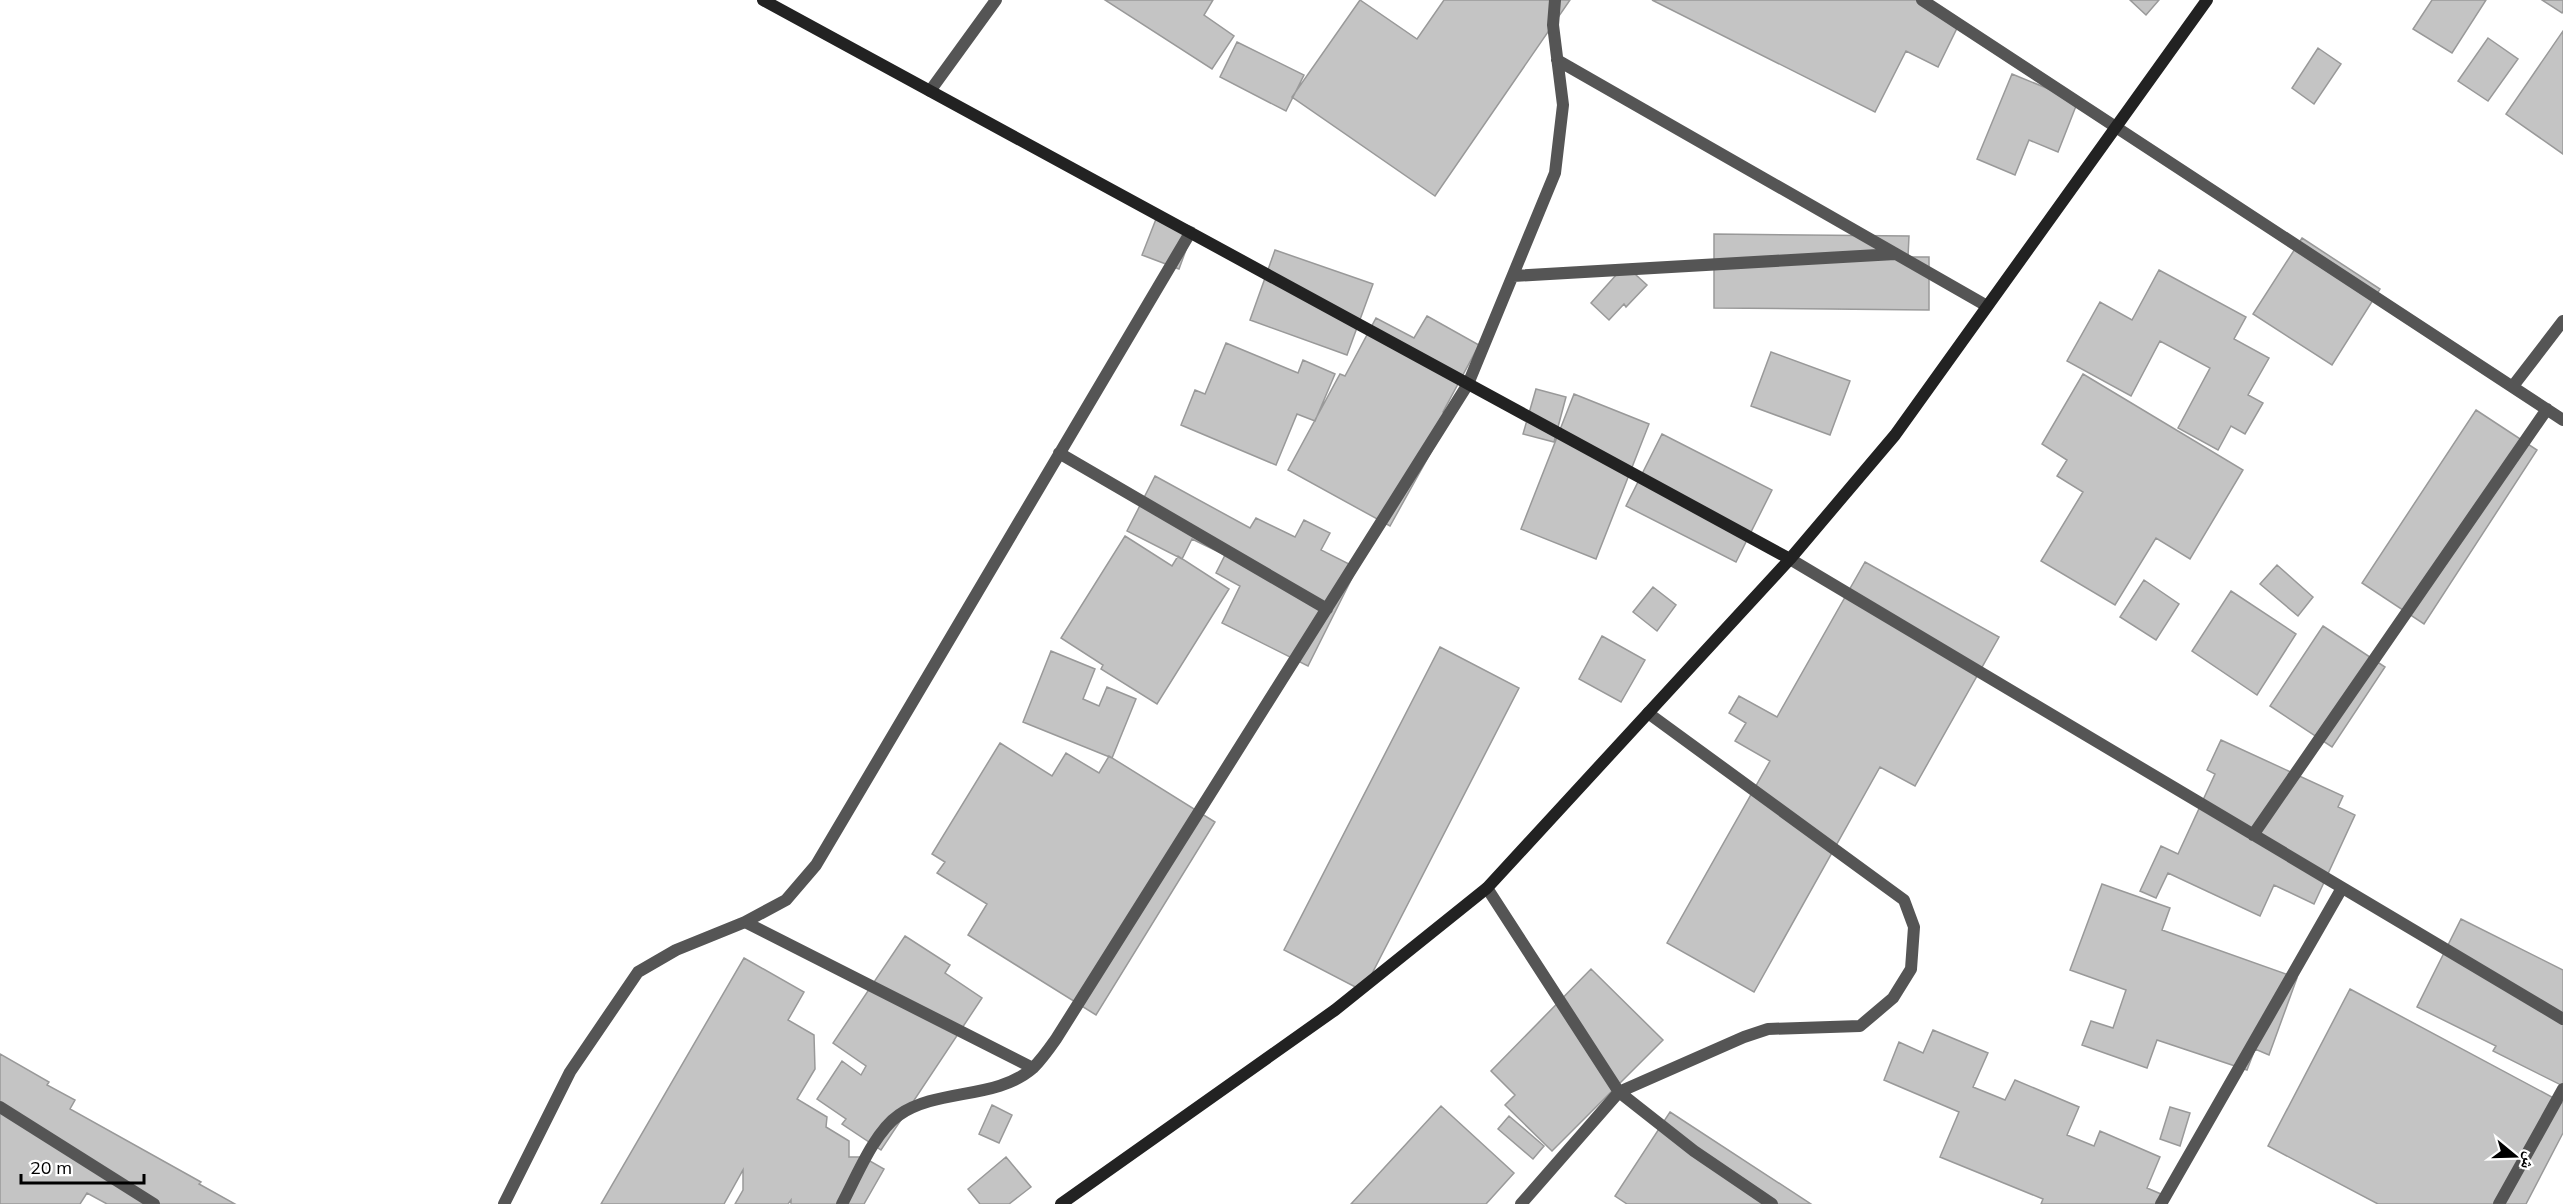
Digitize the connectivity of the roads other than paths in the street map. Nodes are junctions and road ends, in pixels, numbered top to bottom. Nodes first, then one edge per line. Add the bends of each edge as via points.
1 (763, 0) edge
2 (996, 0) edge
3 (1555, 0) edge
4 (1922, 0) edge
5 (2207, 0) edge
6 (1557, 60) junction
7 (930, 91) junction
8 (2116, 127) junction
9 (1190, 233) junction
10 (1896, 254) junction
11 (1513, 276) junction
12 (1987, 306) junction
13 (2563, 321) edge
14 (1468, 384) junction
15 (2512, 386) junction
16 (2547, 409) junction
17 (2563, 420) edge
18 (1059, 453) junction
19 (1790, 559) junction
20 (1327, 609) junction
21 (1648, 713) junction
22 (2253, 835) junction
23 (1487, 888) junction
24 (2342, 888) junction
25 (745, 922) junction
26 (2563, 1019) edge
27 (1032, 1068) junction
28 (2563, 1089) edge
29 (1619, 1092) junction
30 (0, 1107) edge
31 (154, 1204) edge
32 (504, 1204) edge
33 (842, 1204) edge
34 (1061, 1204) edge
35 (1521, 1204) edge
36 (1772, 1204) edge
37 (2161, 1204) edge
38 (2499, 1204) edge

1 - 7 main road
2 - 7 street
3 - 6 street
4 - 8 street
5 - 8 main road
6 - 10 street
6 - 11 street via 1563,105 1555,173
7 - 9 main road
8 - 12 main road
8 - 15 street
9 - 14 main road
9 - 18 street
10 - 11 street
10 - 12 street
11 - 14 street
12 - 19 main road via 1895,435
13 - 15 street
14 - 19 main road
14 - 20 street
15 - 16 street
16 - 17 street
16 - 22 street
18 - 20 street
18 - 25 street via 816,865 786,900
19 - 21 main road
19 - 22 street
20 - 27 street via 1056,1039
21 - 23 main road
21 - 29 street via 1904,900 1914,927 1911,969 1893,998 1860,1026 1768,1029
22 - 24 street
23 - 29 street
23 - 34 main road via 1335,1010
24 - 26 street
24 - 37 street
25 - 27 street
25 - 32 street via 676,950 638,972 570,1072
27 - 33 street via 1008,1083 918,1105 898,1116 881,1133
28 - 38 street
29 - 35 street
29 - 36 street via 1694,1151
30 - 31 street

